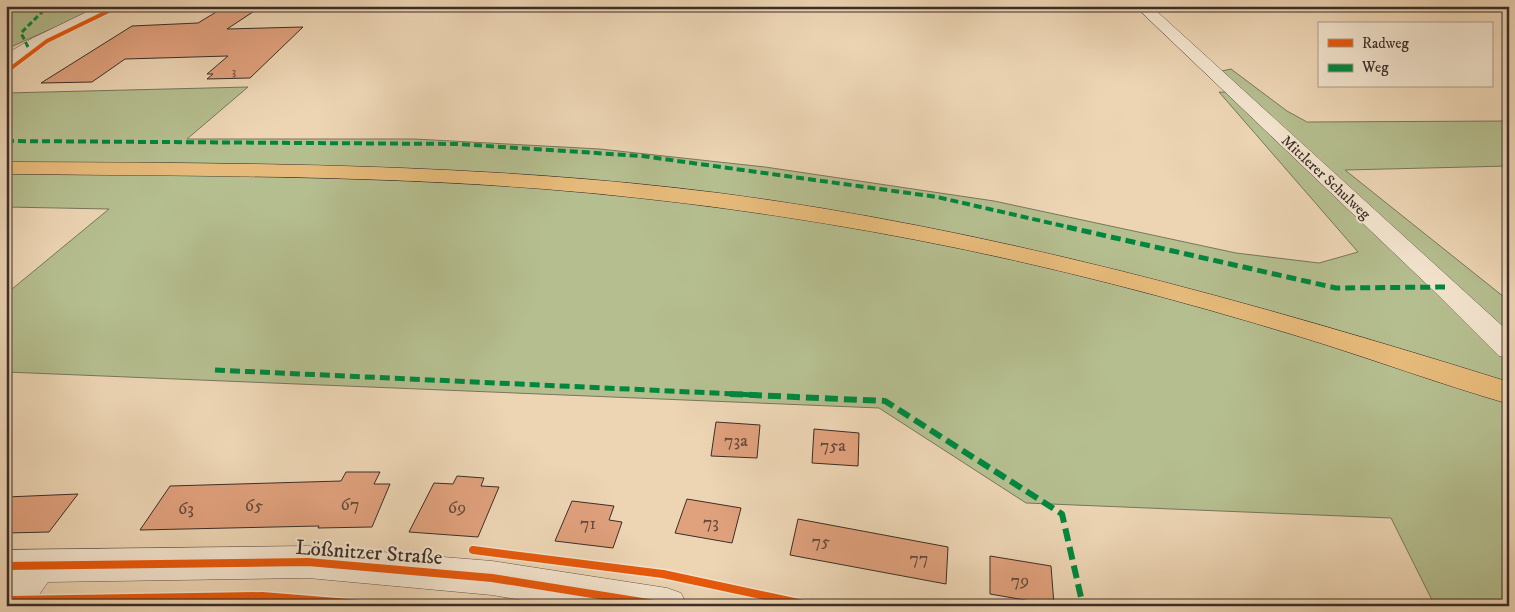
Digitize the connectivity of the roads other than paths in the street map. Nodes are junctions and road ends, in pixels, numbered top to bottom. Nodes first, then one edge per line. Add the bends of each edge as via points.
1 (111, 6) edge
2 (1142, 6) edge
3 (6, 61) edge
4 (6, 168) edge
5 (1509, 349) edge
6 (1509, 393) edge
7 (22, 565) edge
8 (7, 606) edge
9 (668, 606) edge

1 - 3 street
2 - 5 street, Mittlerer Schulweg
4 - 6 main road via 327,172 530,180 790,209 892,226 1111,274 1314,331
7 - 8 street
7 - 9 street, Lößnitzer Straße via 308,562 492,578

